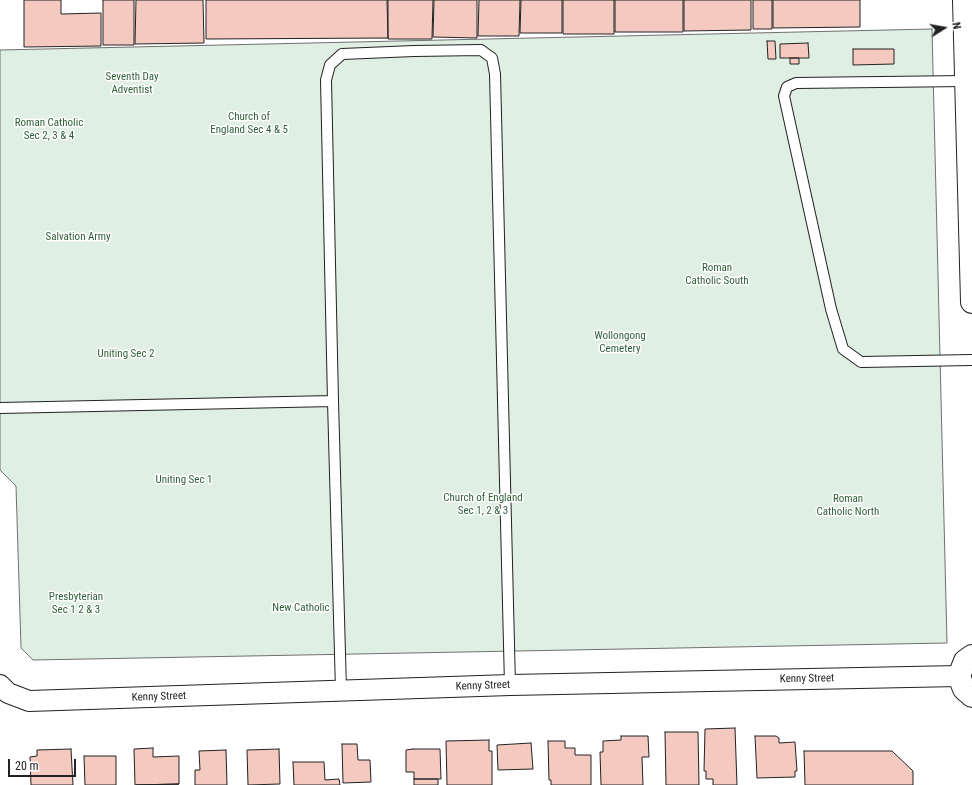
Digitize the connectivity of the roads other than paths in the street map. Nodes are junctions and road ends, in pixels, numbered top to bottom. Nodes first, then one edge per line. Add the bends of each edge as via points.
1 (964, 0) edge
2 (966, 81) junction
3 (972, 302) edge
4 (972, 360) edge
5 (333, 401) junction
6 (0, 408) edge
7 (972, 656) edge
8 (959, 676) junction
9 (510, 685) junction
10 (4, 689) edge
11 (341, 690) junction
12 (972, 696) edge

1 - 2 street
2 - 3 street
2 - 4 lane via 796,84 787,86 784,96 831,309 843,349 861,362
5 - 6 lane
5 - 9 lane via 326,80 330,65 342,54 482,50 492,58 495,74
5 - 11 lane
7 - 8 street via 965,661
8 - 9 street, Kenny Street
8 - 12 street via 964,689
9 - 11 street, Kenny Street
10 - 11 street, Kenny Street via 29,701

